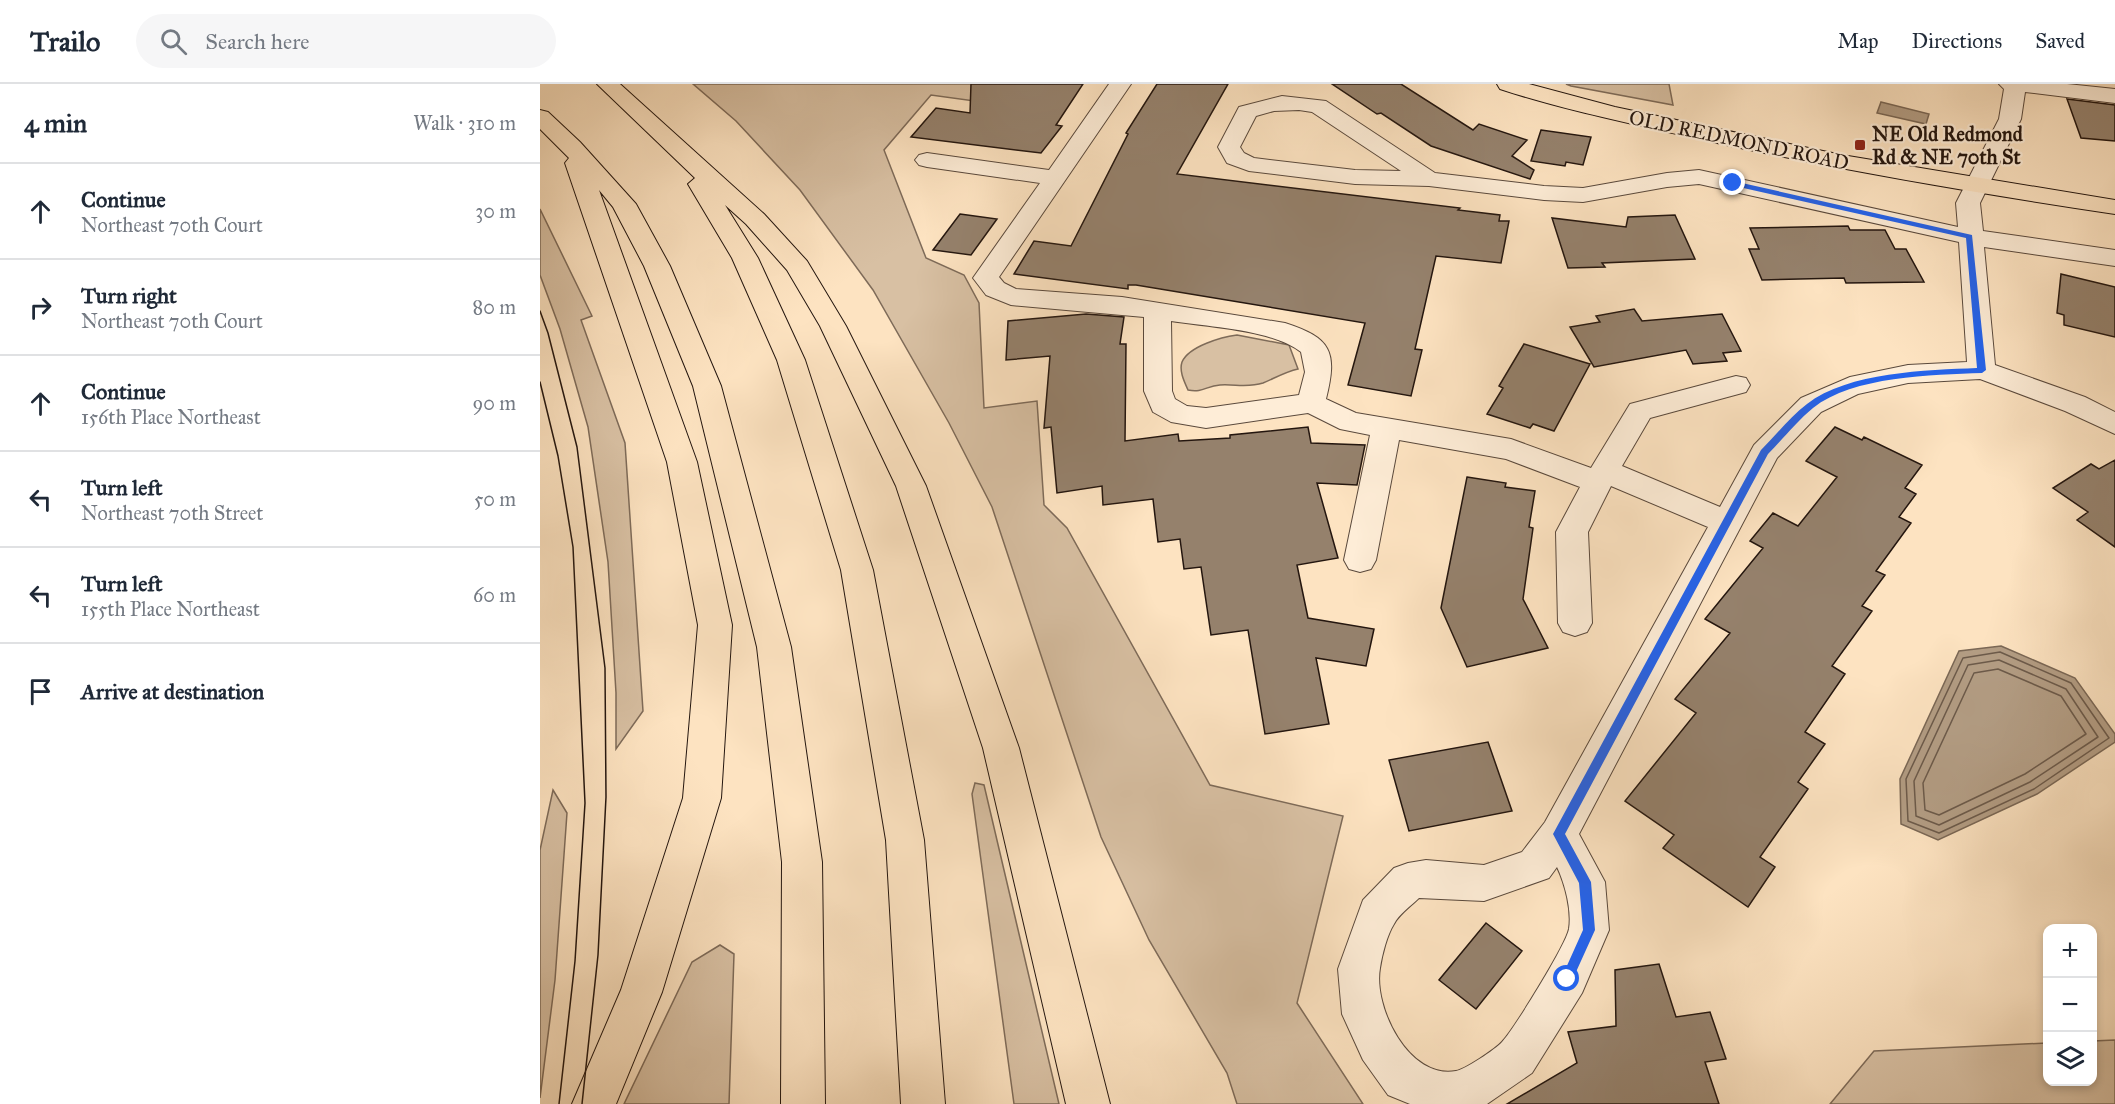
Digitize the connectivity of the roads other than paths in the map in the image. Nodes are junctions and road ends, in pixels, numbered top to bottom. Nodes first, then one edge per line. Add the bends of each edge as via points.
1 (608, 84) edge
2 (1120, 84) edge
3 (1508, 84) edge
4 (2013, 84) edge
5 (2115, 96) edge
6 (540, 117) edge
7 (572, 147) junction
8 (682, 154) junction
9 (927, 160) dead end
10 (1055, 178) junction
11 (1429, 178) junction
12 (1978, 185) junction
13 (2115, 207) edge
14 (1970, 237) junction
15 (2115, 258) edge
16 (1156, 311) junction
17 (1982, 370) junction
18 (1736, 385) dead end
19 (1311, 403) junction
20 (2115, 424) edge
21 (1386, 429) junction
22 (1601, 477) junction
23 (1726, 522) junction
24 (1360, 560) dead end
25 (1575, 623) dead end
26 (1558, 834) junction
27 (594, 1104) edge
28 (803, 1104) edge
29 (923, 1104) edge
30 (1088, 1104) edge

1 - 8 main road
2 - 10 street
3 - 12 main road, OLD REDMOND ROAD via 1564,101 1768,148
4 - 5 street
4 - 12 street via 2010,119
6 - 7 main road
7 - 27 main road via 682,462 715,625 702,798 641,992
7 - 28 main road via 624,204 657,266 707,386 774,647 802,862
8 - 29 main road via 746,258 791,360 857,570 905,840
8 - 30 main road via 755,219 798,266 833,326 911,486 1001,748
9 - 10 street
10 - 16 street via 986,278 995,290 1011,297
11 - 11 street via 1355,177 1249,164 1235,158 1229,147 1247,112 1268,103 1297,102 1318,106
11 - 14 street via 1583,195 1699,177
12 - 13 main road, OLD REDMOND ROAD
12 - 14 street via 1968,203
14 - 15 street
14 - 17 street
16 - 19 street via 1275,329 1299,337 1314,348 1319,372
16 - 19 street via 1158,391 1163,405 1181,415 1206,418
17 - 20 street via 2075,404
17 - 23 street via 1908,374 1850,386 1811,405 1765,453
18 - 22 street via 1640,411
19 - 21 street via 1350,422
21 - 22 street via 1511,449
21 - 24 street
22 - 23 street
22 - 25 street via 1572,532
23 - 26 street
26 - 26 street via 1535,865 1484,883 1426,878 1408,881 1377,913 1359,969 1363,1014 1378,1045 1404,1079 1438,1094 1464,1093 1518,1058 1567,979 1589,930 1585,882

